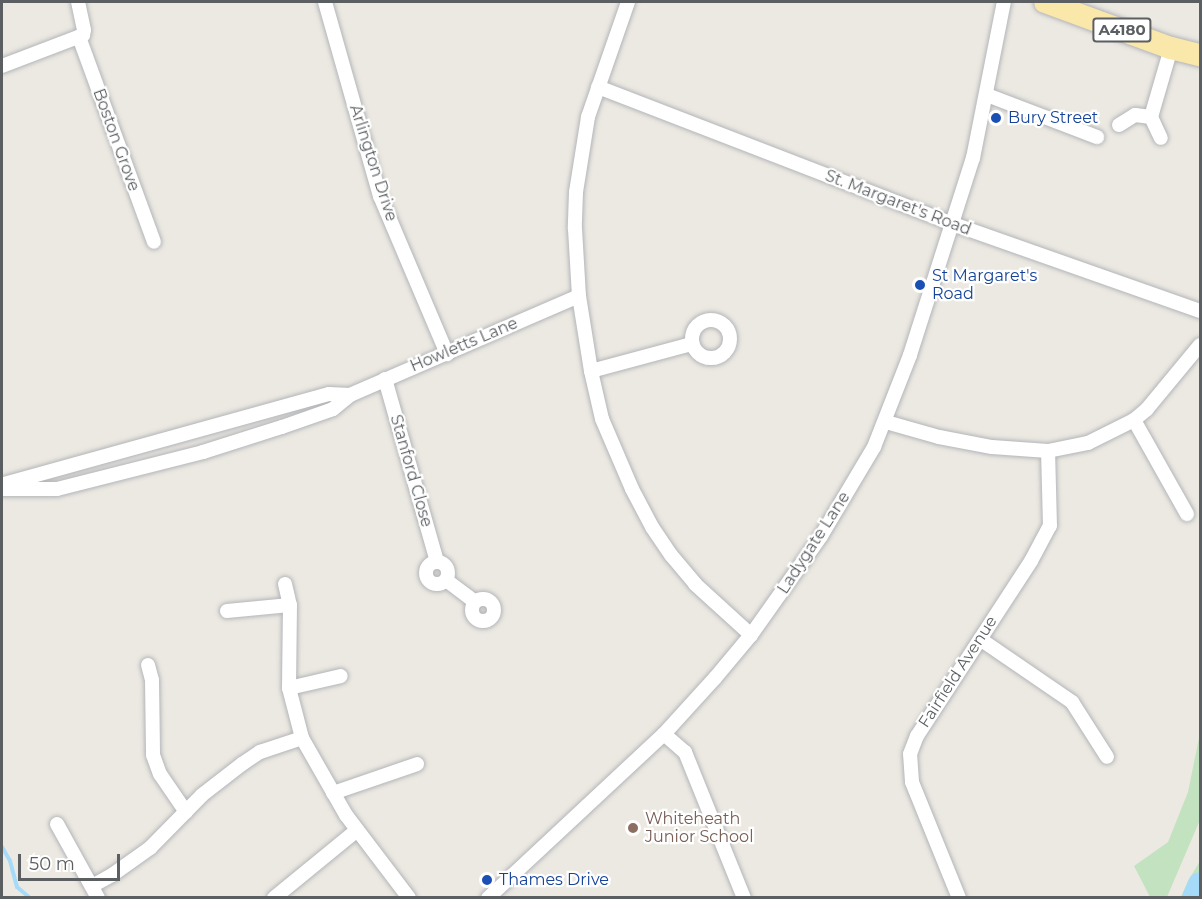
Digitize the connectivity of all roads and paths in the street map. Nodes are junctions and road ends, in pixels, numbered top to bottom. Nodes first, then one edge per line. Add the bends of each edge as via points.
1 (78, 2) edge
2 (325, 2) edge
3 (628, 2) edge
4 (1004, 2) edge
5 (1045, 2) edge
6 (79, 37) junction
7 (1171, 48) junction
8 (1200, 55) edge
9 (2, 66) edge
10 (598, 87) junction
11 (987, 95) junction
12 (1151, 117) junction
13 (1119, 125) dead end
14 (1097, 137) dead end
15 (1161, 138) dead end
16 (953, 224) junction
17 (154, 242) dead end
18 (579, 296) junction
19 (1200, 311) edge
20 (692, 344) dead end
21 (1200, 345) edge
22 (447, 354) junction
23 (591, 371) junction
24 (385, 379) junction
25 (350, 395) junction
26 (1134, 420) junction
27 (886, 422) junction
28 (217, 428) junction
29 (222, 446) junction
30 (1048, 451) junction
31 (2, 487) edge
32 (1187, 514) dead end
33 (285, 584) dead end
34 (475, 602) dead end
35 (290, 605) junction
36 (227, 611) dead end
37 (751, 635) junction
38 (980, 639) junction
39 (148, 665) dead end
40 (341, 676) dead end
41 (289, 688) junction
42 (664, 734) junction
43 (302, 738) junction
44 (1107, 757) dead end
45 (417, 764) dead end
46 (333, 793) junction
47 (186, 812) junction
48 (57, 824) dead end
49 (357, 830) junction
50 (95, 892) edge
51 (274, 897) edge
52 (409, 897) edge
53 (488, 897) edge
54 (744, 897) edge
55 (958, 897) edge

1 - 6 street via 84,30
2 - 22 street, Arlington Drive via 380,196
3 - 10 street
4 - 11 street, Ladygate Lane
5 - 7 main road, A4180
6 - 9 street
6 - 17 street, Boston Grove
7 - 8 main road, A4180
7 - 12 street
10 - 16 street, St. Margaret's Road
10 - 18 street via 581,152 576,192
11 - 14 street
11 - 16 street, Ladygate Lane
12 - 13 street via 1135,115
12 - 15 street
16 - 19 street, St. Margaret's Road
16 - 27 street, Ladygate Lane
18 - 22 street, Howletts Lane
18 - 23 street
20 - 23 street
21 - 26 street via 1148,409
22 - 24 street, Howletts Lane
23 - 37 street via 605,428 652,527 695,584
24 - 25 street, Howletts Lane
24 - 34 street, Stanford Close via 437,562 427,568 427,578 436,585 446,580
25 - 28 street, Howletts Lane via 329,394
25 - 29 street, Howletts Lane via 333,409
26 - 30 street via 1088,443
26 - 32 street
27 - 30 street via 971,443
27 - 37 street, Ladygate Lane via 821,536
28 - 29 street
28 - 31 street, Howletts Lane
29 - 31 street, Howletts Lane via 57,489
30 - 38 street, Fairfield Avenue via 1050,526
33 - 35 street
35 - 36 street
35 - 41 street
37 - 42 street, Ladygate Lane
38 - 44 street via 1072,702
38 - 55 street, Fairfield Avenue via 917,736 909,764 912,782
39 - 47 street via 152,680 153,755 160,774
40 - 41 street
41 - 43 street
42 - 53 street, Ladygate Lane
42 - 54 street via 685,752
43 - 46 street
43 - 47 street via 260,752
45 - 46 street
46 - 49 street
47 - 50 street via 135,861
48 - 50 street
49 - 51 street
49 - 52 street

